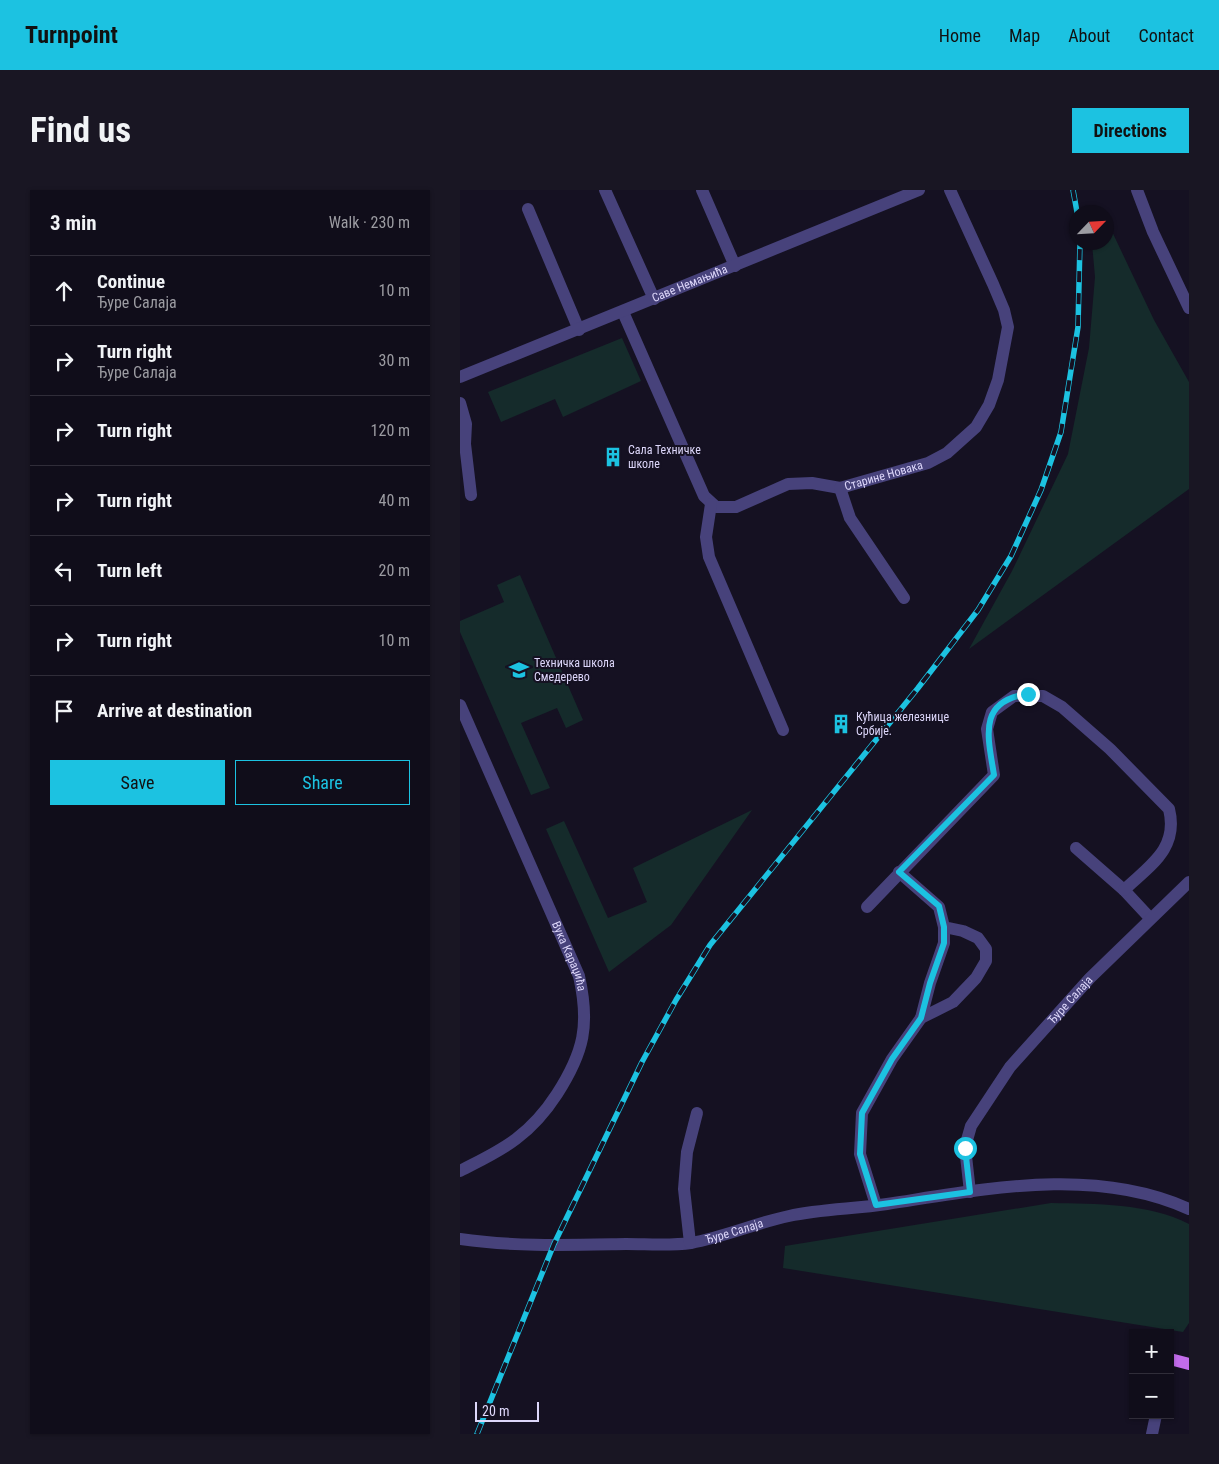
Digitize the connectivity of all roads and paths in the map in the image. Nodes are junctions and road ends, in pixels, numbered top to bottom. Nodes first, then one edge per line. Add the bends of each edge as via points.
1 (605, 190) edge
2 (702, 190) edge
3 (919, 190) edge
4 (950, 190) edge
5 (1137, 190) edge
6 (528, 209) dead end
7 (735, 266) junction
8 (654, 299) junction
9 (1189, 308) edge
10 (623, 312) junction
11 (579, 330) junction
12 (460, 377) edge
13 (460, 403) edge
14 (840, 488) junction
15 (471, 495) dead end
16 (711, 504) junction
17 (904, 598) dead end
18 (460, 705) edge
19 (783, 730) dead end
20 (1076, 848) dead end
21 (899, 872) junction
22 (1189, 882) edge
23 (1124, 890) junction
24 (867, 907) dead end
25 (1150, 918) junction
26 (944, 927) junction
27 (921, 1018) junction
28 (697, 1114) dead end
29 (460, 1171) edge
30 (970, 1192) junction
31 (876, 1205) junction
32 (1189, 1209) edge
33 (460, 1239) edge
34 (690, 1243) junction
35 (1174, 1360) edge
36 (1189, 1364) edge
37 (1155, 1419) edge
38 (1152, 1434) edge

1 - 8 street
2 - 7 street
3 - 7 street, Саве Немањића
4 - 14 street, Старине Новака via 1004,310 1008,327 998,380 989,406 976,427 947,453 928,463
5 - 9 street
6 - 11 street
7 - 8 street, Саве Немањића
8 - 10 street, Саве Немањића
10 - 11 street, Саве Немањића
10 - 16 street via 704,496
11 - 12 street, Саве Немањића
13 - 15 street via 466,424
14 - 16 street, Старине Новака via 812,483 788,484 736,507
14 - 17 street via 850,518
16 - 19 street via 706,537 709,557
18 - 29 street, Вука Караџића via 579,976 585,1001 582,1046 574,1068 551,1102 516,1139
20 - 23 street
21 - 23 street via 994,775 988,729 992,712 1014,696 1028,694 1043,696 1062,707 1169,809 1173,823 1166,850
21 - 24 street
21 - 26 street via 939,906
22 - 25 street, Ђуре Салаја
23 - 25 street
25 - 30 street, Ђуре Салаја via 1042,1030 1010,1066 986,1102 971,1126 965,1148
26 - 27 street via 944,943
26 - 27 street via 978,938 986,949 986,961 976,978 952,1002
27 - 31 street via 892,1059 862,1113 860,1154
28 - 34 street via 687,1152 684,1189
30 - 31 street, Ђуре Салаја
30 - 32 street, Ђуре Салаја via 1048,1184 1087,1184 1168,1199
31 - 34 street, Ђуре Салаја via 790,1216
33 - 34 street, Ђуре Салаја via 572,1245
35 - 36 main road
37 - 38 street

